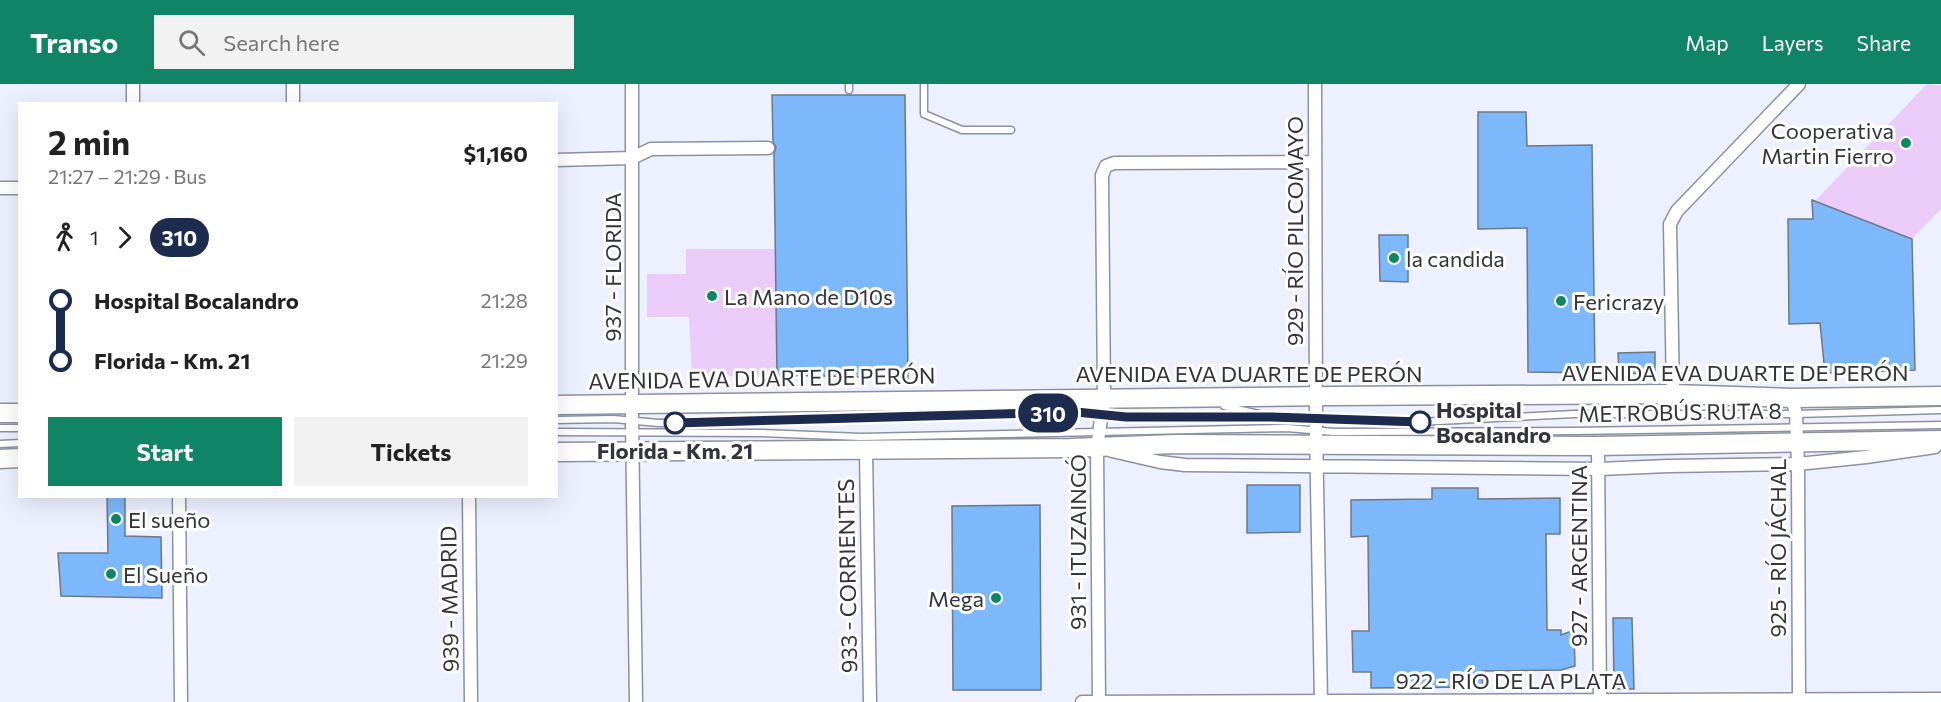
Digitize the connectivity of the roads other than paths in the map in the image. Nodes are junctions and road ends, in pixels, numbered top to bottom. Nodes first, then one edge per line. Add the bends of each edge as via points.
1 (133, 84) edge
2 (293, 84) edge
3 (632, 84) edge
4 (924, 84) edge
5 (1315, 84) edge
6 (1799, 84) edge
7 (133, 102) edge
8 (293, 102) edge
9 (1011, 130) dead end
10 (768, 148) dead end
11 (632, 158) junction
12 (558, 160) edge
13 (1315, 162) junction
14 (0, 188) edge
15 (18, 188) edge
16 (1673, 394) junction
17 (1316, 396) junction
18 (1941, 396) edge
19 (1215, 401) junction
20 (558, 406) edge
21 (1102, 406) junction
22 (1794, 406) junction
23 (1941, 410) edge
24 (0, 413) edge
25 (18, 413) edge
26 (1272, 417) junction
27 (558, 420) edge
28 (1941, 425) edge
29 (633, 427) junction
30 (0, 428) edge
31 (18, 428) edge
32 (1316, 431) junction
33 (558, 432) edge
34 (1796, 436) junction
35 (1941, 440) edge
36 (1098, 441) junction
37 (18, 443) edge
38 (0, 444) edge
39 (1598, 446) junction
40 (1941, 446) edge
41 (866, 450) junction
42 (558, 451) edge
43 (18, 458) edge
44 (0, 459) edge
45 (1798, 464) junction
46 (1316, 467) junction
47 (1599, 469) junction
48 (179, 498) edge
49 (469, 498) edge
50 (1798, 699) junction
51 (1941, 699) edge
52 (1600, 701) edge
53 (1864, 701) edge
54 (181, 702) edge
55 (471, 702) edge
56 (636, 702) edge
57 (870, 702) edge
58 (1082, 702) edge
59 (1099, 702) edge
60 (1321, 702) edge

1 - 7 street
2 - 8 street
3 - 11 street, 937 - FLORIDA
4 - 9 lane via 924,114 962,130
5 - 13 street, 929 - RÍO PILCOMAYO
6 - 16 street via 1677,211 1670,224
10 - 11 street via 651,149
11 - 12 street
11 - 29 street, 937 - FLORIDA
13 - 17 street, 929 - RÍO PILCOMAYO
13 - 21 street, 931 - ITUZAINGÓ via 1106,166 1101,183
14 - 15 street
16 - 17 main road, AVENIDA EVA DUARTE DE PERÓN
16 - 22 main road, AVENIDA EVA DUARTE DE PERÓN
17 - 19 main road, AVENIDA EVA DUARTE DE PERÓN
17 - 32 street, 929 - RÍO PILCOMAYO
18 - 22 main road, AVENIDA EVA DUARTE DE PERÓN
19 - 21 main road, AVENIDA EVA DUARTE DE PERÓN via 1179,406
19 - 26 lane
20 - 29 main road, AVENIDA EVA DUARTE DE PERÓN
21 - 26 lane, METROBÚS RUTA 8 via 1126,417
21 - 29 main road, AVENIDA EVA DUARTE DE PERÓN
21 - 36 street, 931 - ITUZAINGÓ
22 - 23 lane, METROBÚS RUTA 8
22 - 32 lane, METROBÚS RUTA 8 via 1419,422
22 - 34 street, 925 - RÍO JÁCHAL
24 - 25 main road
26 - 32 lane, METROBÚS RUTA 8
27 - 29 lane
28 - 34 lane, METROBÚS RUTA 8
29 - 33 lane
29 - 36 lane via 861,437
29 - 41 main road, AVENIDA EVA DUARTE DE PERÓN
29 - 42 main road, AVENIDA EVA DUARTE DE PERÓN
29 - 56 street, 937 - FLORIDA
30 - 31 lane
32 - 34 lane, METROBÚS RUTA 8
32 - 36 main road, AVENIDA EVA DUARTE DE PERÓN via 1175,444
32 - 39 main road, AVENIDA EVA DUARTE DE PERÓN
32 - 46 street, 929 - RÍO PILCOMAYO
34 - 35 main road, AVENIDA EVA DUARTE DE PERÓN
34 - 39 main road, AVENIDA EVA DUARTE DE PERÓN
34 - 45 street, 925 - RÍO JÁCHAL
36 - 41 main road, AVENIDA EVA DUARTE DE PERÓN
36 - 46 street, AVENIDA EVA DUARTE DE PERÓN via 1160,462 1185,465
36 - 59 street, 931 - ITUZAINGÓ
37 - 38 lane
39 - 47 street, 927 - ARGENTINA
40 - 45 street, AVENIDA EVA DUARTE DE PERÓN
41 - 57 street, 933 - CORRIENTES
43 - 44 main road
45 - 47 street, AVENIDA EVA DUARTE DE PERÓN
45 - 50 street, 925 - RÍO JÁCHAL
46 - 47 street, AVENIDA EVA DUARTE DE PERÓN
46 - 60 street, 929 - RÍO PILCOMAYO
47 - 52 street, 927 - ARGENTINA
48 - 54 street
49 - 55 street, 939 - MADRID
50 - 52 street, 922 - RÍO DE LA PLATA
50 - 53 street, 922 - RÍO DE LA PLATA
51 - 53 street, 922 - RÍO DE LA PLATA
52 - 60 street, 922 - RÍO DE LA PLATA
58 - 59 street, 922 - RÍO DE LA PLATA
59 - 60 street, 922 - RÍO DE LA PLATA

